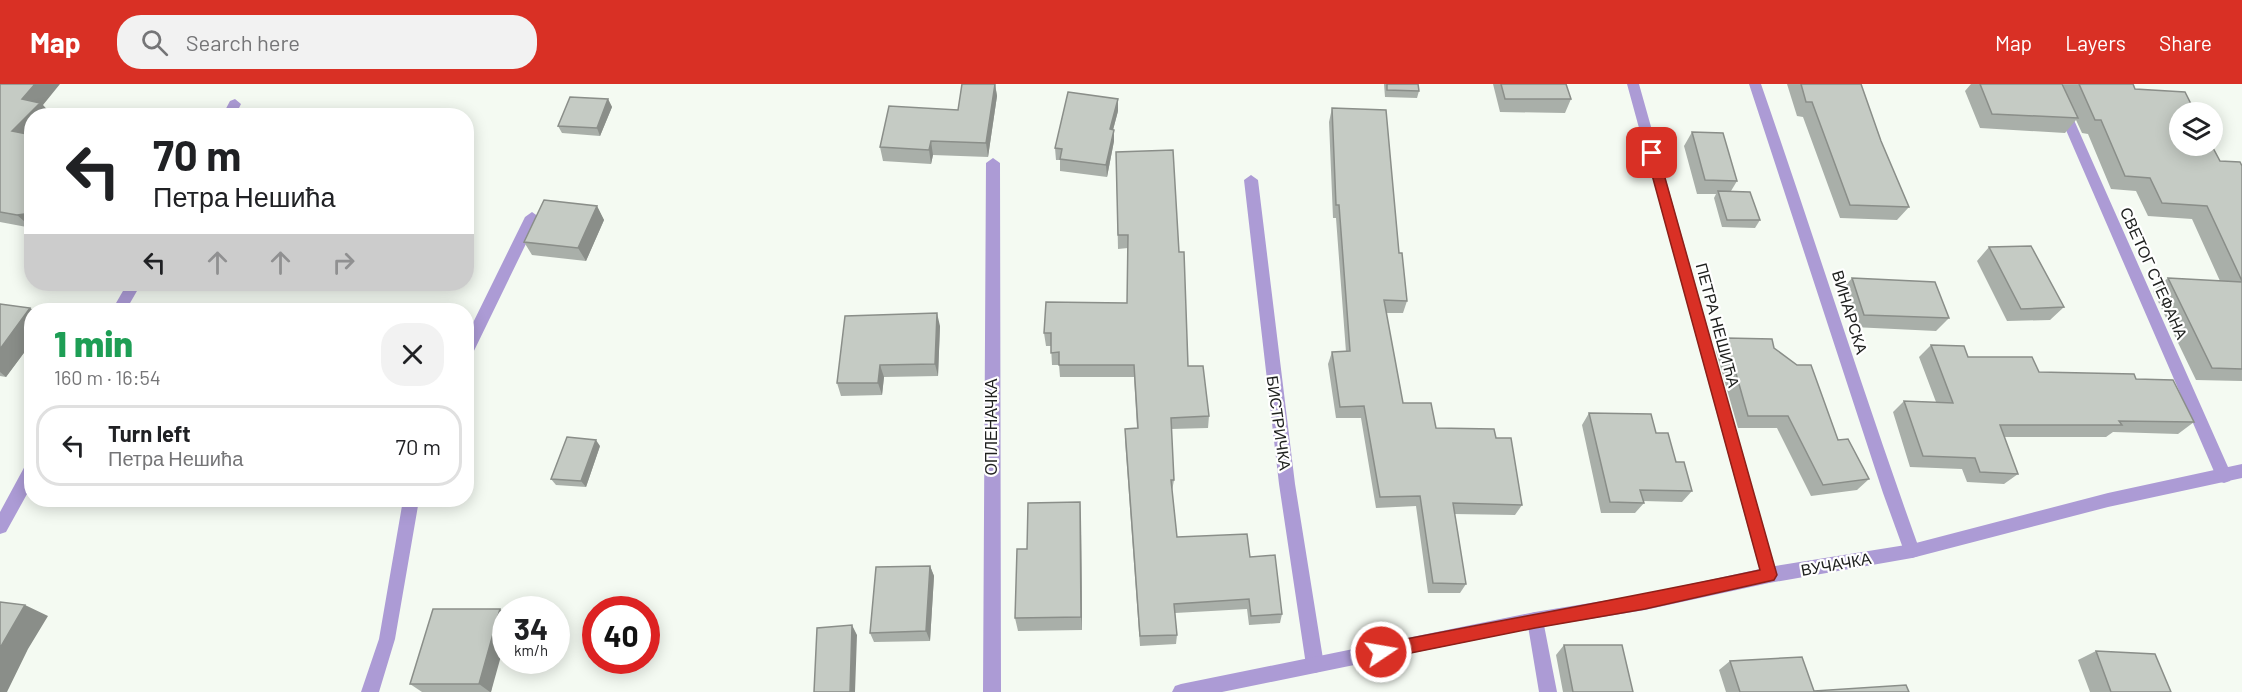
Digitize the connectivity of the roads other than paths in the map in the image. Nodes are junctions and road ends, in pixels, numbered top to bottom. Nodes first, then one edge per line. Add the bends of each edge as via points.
1 (1633, 84) edge
2 (1755, 84) edge
3 (2052, 84) edge
4 (993, 163) dead end
5 (1251, 180) dead end
6 (532, 217) dead end
7 (474, 337) edge
8 (2242, 471) edge
9 (2224, 476) junction
10 (24, 484) edge
11 (410, 507) edge
12 (0, 527) edge
13 (1912, 551) junction
14 (1769, 575) junction
15 (1535, 620) junction
16 (1315, 665) junction
17 (370, 692) edge
18 (992, 692) edge
19 (1181, 692) edge
20 (1548, 692) edge

1 - 14 street, ПЕТРА НЕШИЋА
2 - 13 street, ВИНАРСКА
3 - 9 street, СВЕТОГ СТЕФАНА
4 - 18 street, ОПЛЕНАЧКА
5 - 16 street, БИСТРИЧКА via 1274,387
6 - 7 street
8 - 9 street, ВУЧАЧКА
9 - 13 street, ВУЧАЧКА via 2108,500
10 - 12 street
11 - 17 street via 387,639
13 - 14 street, ВУЧАЧКА
14 - 15 street, ВУЧАЧКА via 1645,602
15 - 16 street, ВУЧАЧКА
15 - 20 street
16 - 19 street, ВУЧАЧКА

